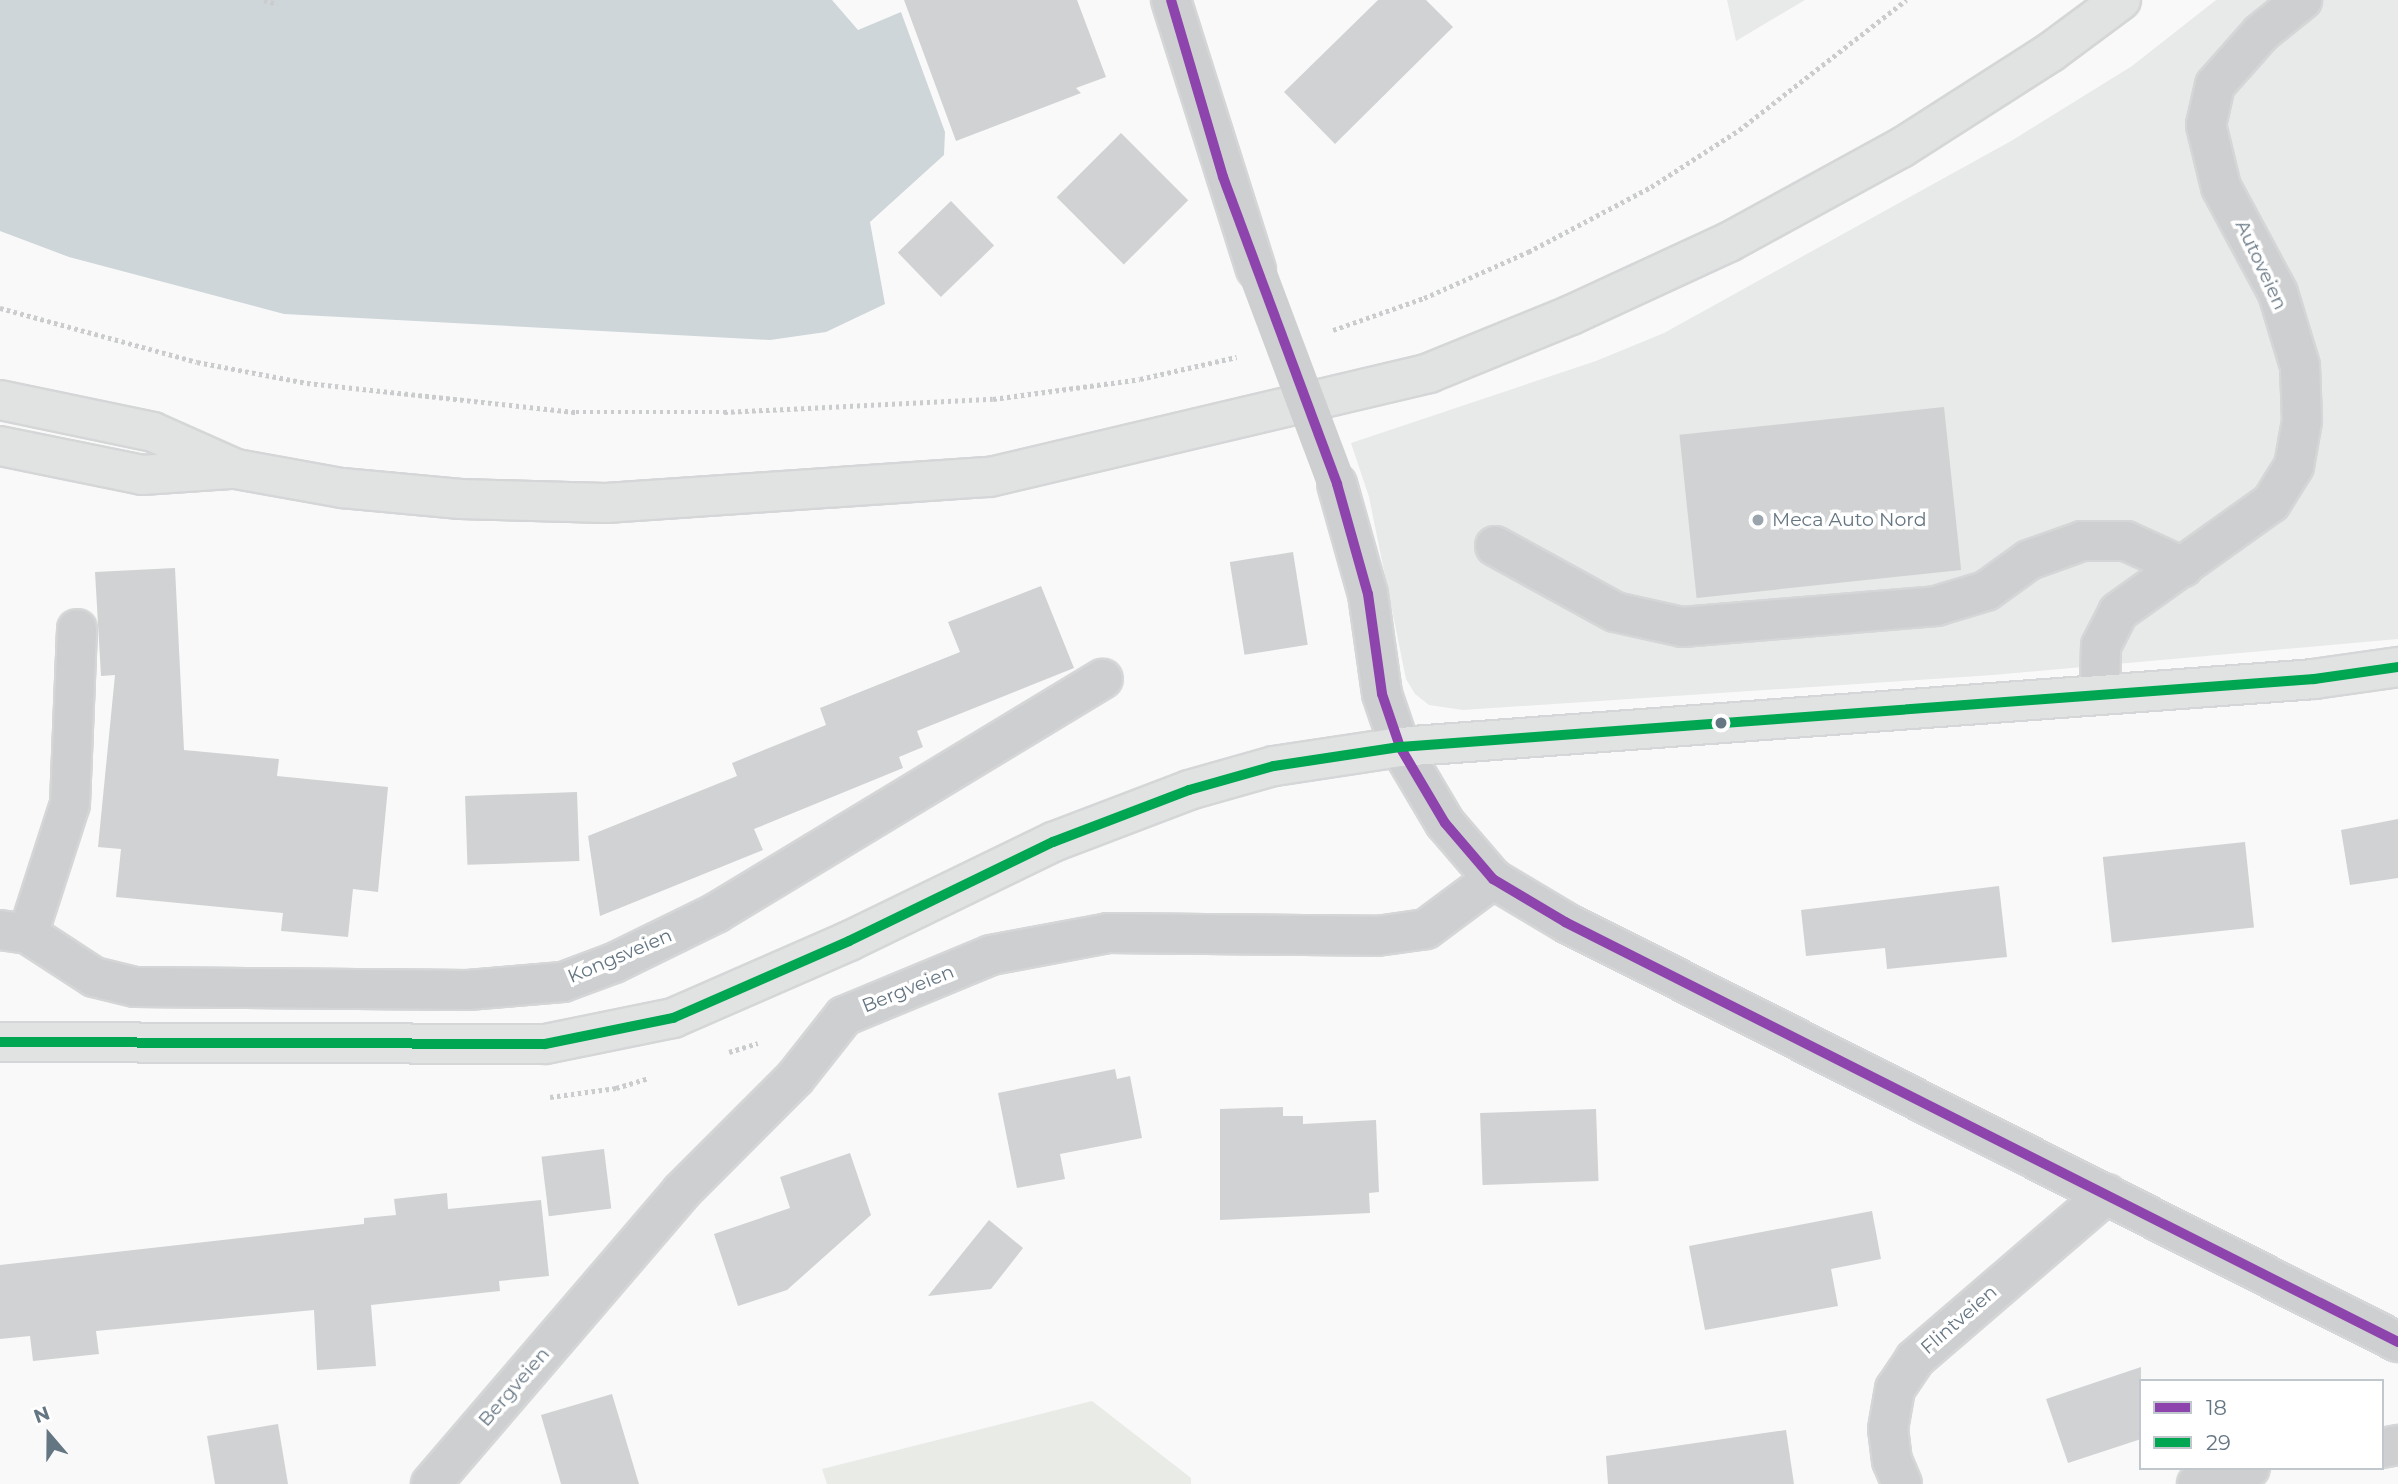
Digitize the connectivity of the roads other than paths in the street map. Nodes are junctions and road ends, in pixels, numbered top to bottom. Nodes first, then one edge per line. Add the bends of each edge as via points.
1 (1171, 0) edge
2 (2091, 0) edge
3 (2121, 0) edge
4 (2302, 0) edge
5 (2051, 52) junction
6 (0, 400) edge
7 (0, 446) edge
8 (236, 469) junction
9 (1495, 546) dead end
10 (2183, 567) junction
11 (77, 629) dead end
12 (2398, 667) edge
13 (1103, 679) dead end
14 (2100, 692) junction
15 (1400, 747) junction
16 (1493, 879) junction
17 (14, 932) edge
18 (0, 1042) edge
19 (2107, 1194) junction
20 (2398, 1342) edge
21 (2243, 1470) edge
22 (431, 1484) edge
23 (1902, 1484) edge
24 (2197, 1484) edge

1 - 15 street, bridge via 1256,269 1337,484 1368,594 1382,694
2 - 5 main road
3 - 5 main road
4 - 10 street, Autoveien via 2262,33 2214,85 2206,125 2221,187 2278,293 2300,366 2301,421 2294,466 2271,503
5 - 8 main road via 1901,148 1729,242 1571,315 1429,373 1133,446 990,477 607,503 460,499 342,488
6 - 8 main road via 153,432
7 - 8 main road via 142,475
9 - 10 street via 1615,612 1682,626 1936,606 1986,591 2029,560 2082,541 2126,541
10 - 14 street, Autoveien via 2118,612 2101,646
11 - 17 street via 70,804
12 - 14 main road via 2314,679
13 - 17 street, Kongsveien via 716,913 614,963 563,982 468,990 135,987 94,977
14 - 15 main road
15 - 16 street via 1445,823
15 - 18 main road via 1274,766 1144,806 1053,842 673,1018 605,1035 545,1044 465,1046
16 - 19 street via 1565,922
16 - 22 street, Bergveien via 1426,929 1377,936 1108,933 991,955 844,1016 795,1078 681,1192
19 - 20 street
19 - 23 street, Flintveien via 1914,1359 1895,1389 1888,1429 1892,1461
21 - 24 street

